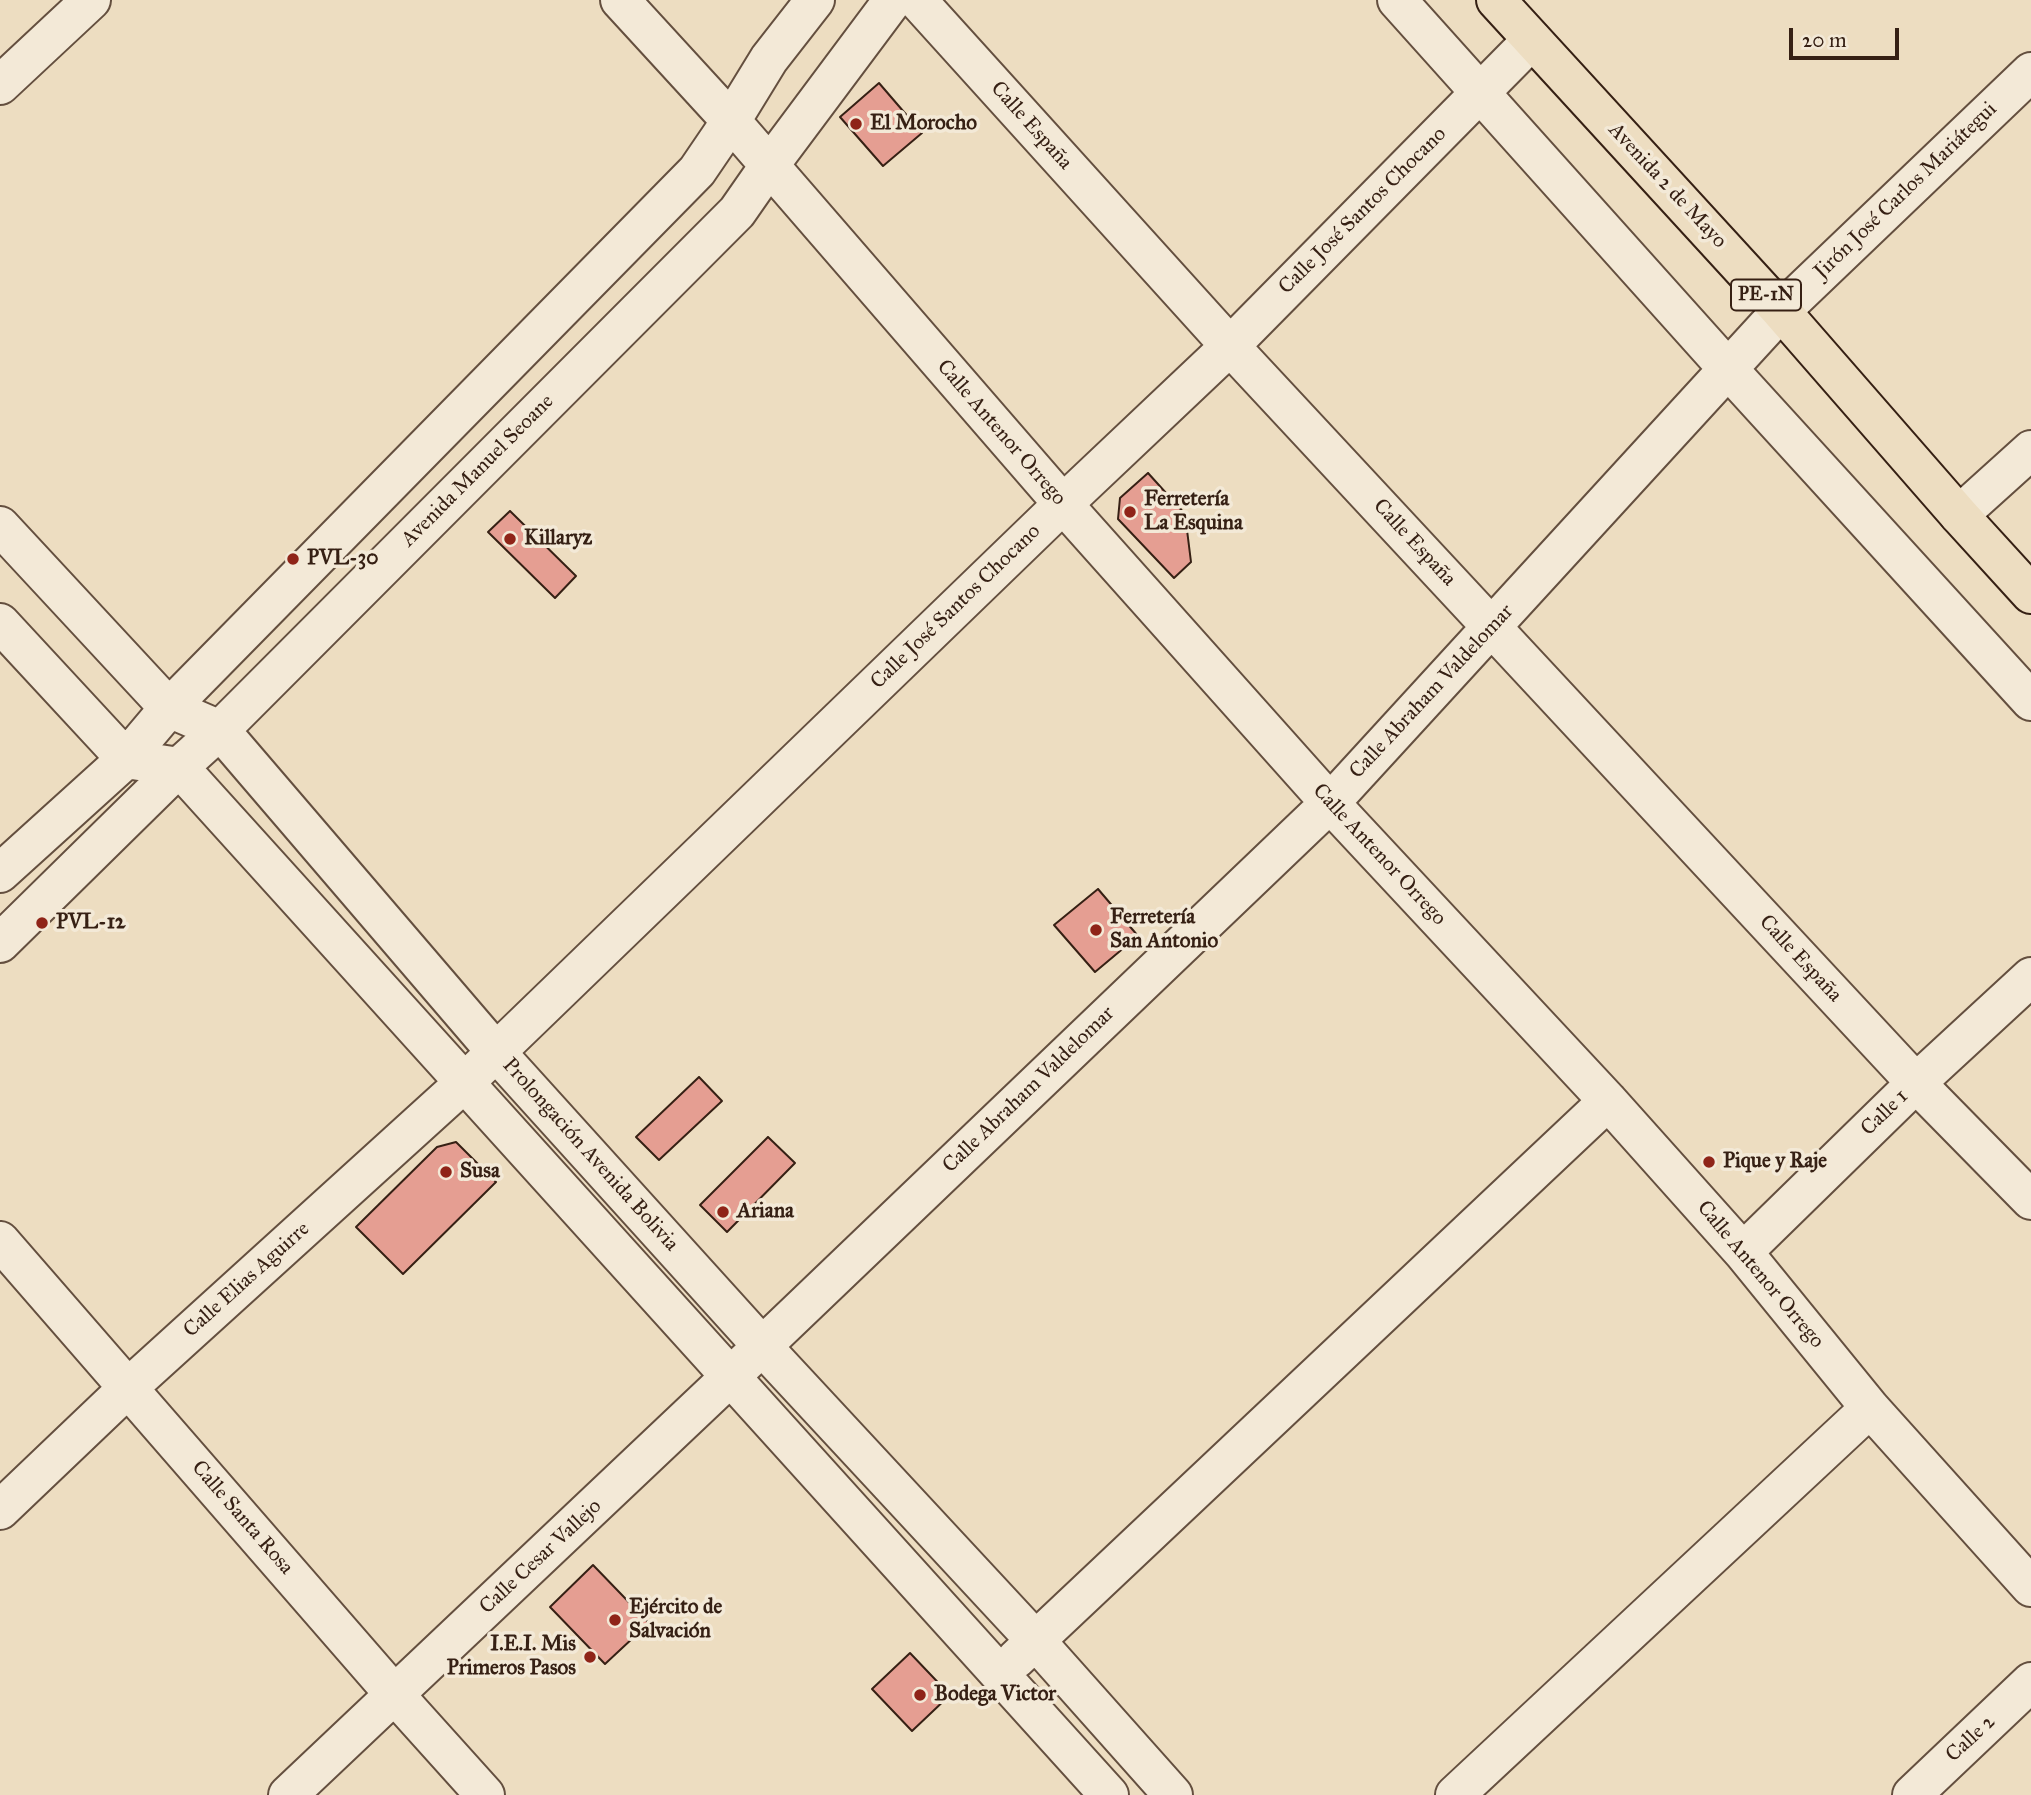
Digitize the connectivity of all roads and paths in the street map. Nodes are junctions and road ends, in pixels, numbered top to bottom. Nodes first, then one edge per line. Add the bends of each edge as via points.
1 (91, 0) edge
2 (620, 0) edge
3 (815, 0) edge
4 (893, 0) edge
5 (917, 0) edge
6 (1397, 0) edge
7 (1505, 3) edge
8 (1532, 40) junction
9 (2031, 72) edge
10 (0, 85) edge
11 (1480, 92) junction
12 (731, 121) junction
13 (768, 166) junction
14 (1781, 311) junction
15 (1230, 346) junction
16 (1728, 369) junction
17 (2031, 450) edge
18 (1063, 503) junction
19 (1959, 515) junction
20 (0, 526) edge
21 (2031, 594) edge
22 (0, 623) edge
23 (1492, 626) junction
24 (2031, 701) edge
25 (169, 708) junction
26 (219, 730) junction
27 (126, 759) junction
28 (179, 767) junction
29 (1330, 803) junction
30 (0, 873) edge
31 (0, 943) edge
32 (2031, 977) edge
33 (496, 1052) junction
34 (464, 1083) junction
35 (1916, 1083) junction
36 (1608, 1101) junction
37 (2031, 1200) edge
38 (0, 1241) edge
39 (1743, 1252) junction
40 (762, 1346) junction
41 (730, 1377) junction
42 (129, 1387) junction
43 (1870, 1408) junction
44 (0, 1510) edge
45 (2031, 1587) edge
46 (1035, 1640) junction
47 (1000, 1674) junction
48 (2031, 1682) edge
49 (395, 1695) junction
50 (288, 1795) edge
51 (485, 1795) edge
52 (1109, 1795) edge
53 (1173, 1795) edge
54 (1455, 1795) edge
55 (1912, 1795) edge

1 - 10 street
2 - 12 street, Calle Antenor Orrego
3 - 12 street via 769,59
4 - 13 street, Avenida Manuel Seoane
5 - 15 street, Calle España
6 - 11 street
7 - 8 highway, Avenida 2 de Mayo / PE-1N
8 - 11 street, Calle José Santos Chocano
8 - 14 highway, Avenida 2 de Mayo / PE-1N
9 - 14 street, Jirón José Carlos Mariátegui
11 - 15 street, Calle José Santos Chocano
11 - 16 street
12 - 13 street, Calle Antenor Orrego
12 - 25 street via 697,171
13 - 18 street, Calle Antenor Orrego
13 - 26 street, Avenida Manuel Seoane via 737,212
14 - 16 street, Calle Abraham Valdelomar
14 - 19 highway, Avenida 2 de Mayo / PE-1N
15 - 18 street, Calle José Santos Chocano
15 - 23 street, Calle España
16 - 23 street, Calle Abraham Valdelomar
16 - 24 street
17 - 19 street
18 - 29 street, Calle Antenor Orrego
18 - 33 street, Calle José Santos Chocano
19 - 21 highway, Avenida 2 de Mayo / PE-1N
20 - 25 street, Prolongación Avenida Bolivia
22 - 27 street
23 - 29 street, Calle Abraham Valdelomar
23 - 35 street, Calle España
25 - 26 street, Prolongación Avenida Bolivia
25 - 27 street
26 - 28 street, Avenida Manuel Seoane
26 - 33 street, Prolongación Avenida Bolivia
27 - 28 street
27 - 30 street
28 - 31 street, Avenida Manuel Seoane
28 - 34 street
29 - 36 street, Calle Antenor Orrego
29 - 40 street, Calle Abraham Valdelomar
32 - 35 street, Calle 1
33 - 34 street, Calle Elias Aguirre
33 - 40 street, Prolongación Avenida Bolivia
34 - 41 street
34 - 42 street, Calle Elias Aguirre
35 - 37 street, Calle España
35 - 39 street, Calle 1
36 - 39 street, Calle Antenor Orrego
36 - 46 street
38 - 42 street, Calle Santa Rosa
39 - 43 street, Calle Antenor Orrego
40 - 41 street, Calle Cesar Vallejo
40 - 46 street, Prolongación Avenida Bolivia
41 - 47 street
41 - 49 street, Calle Cesar Vallejo
42 - 44 street, Calle Elias Aguirre
42 - 49 street, Calle Santa Rosa
43 - 45 street, Calle Antenor Orrego
43 - 54 street
46 - 47 street
46 - 53 street, Prolongación Avenida Bolivia
47 - 52 street
48 - 55 street, Calle 2
49 - 50 street, Calle Cesar Vallejo
49 - 51 street, Calle Santa Rosa

